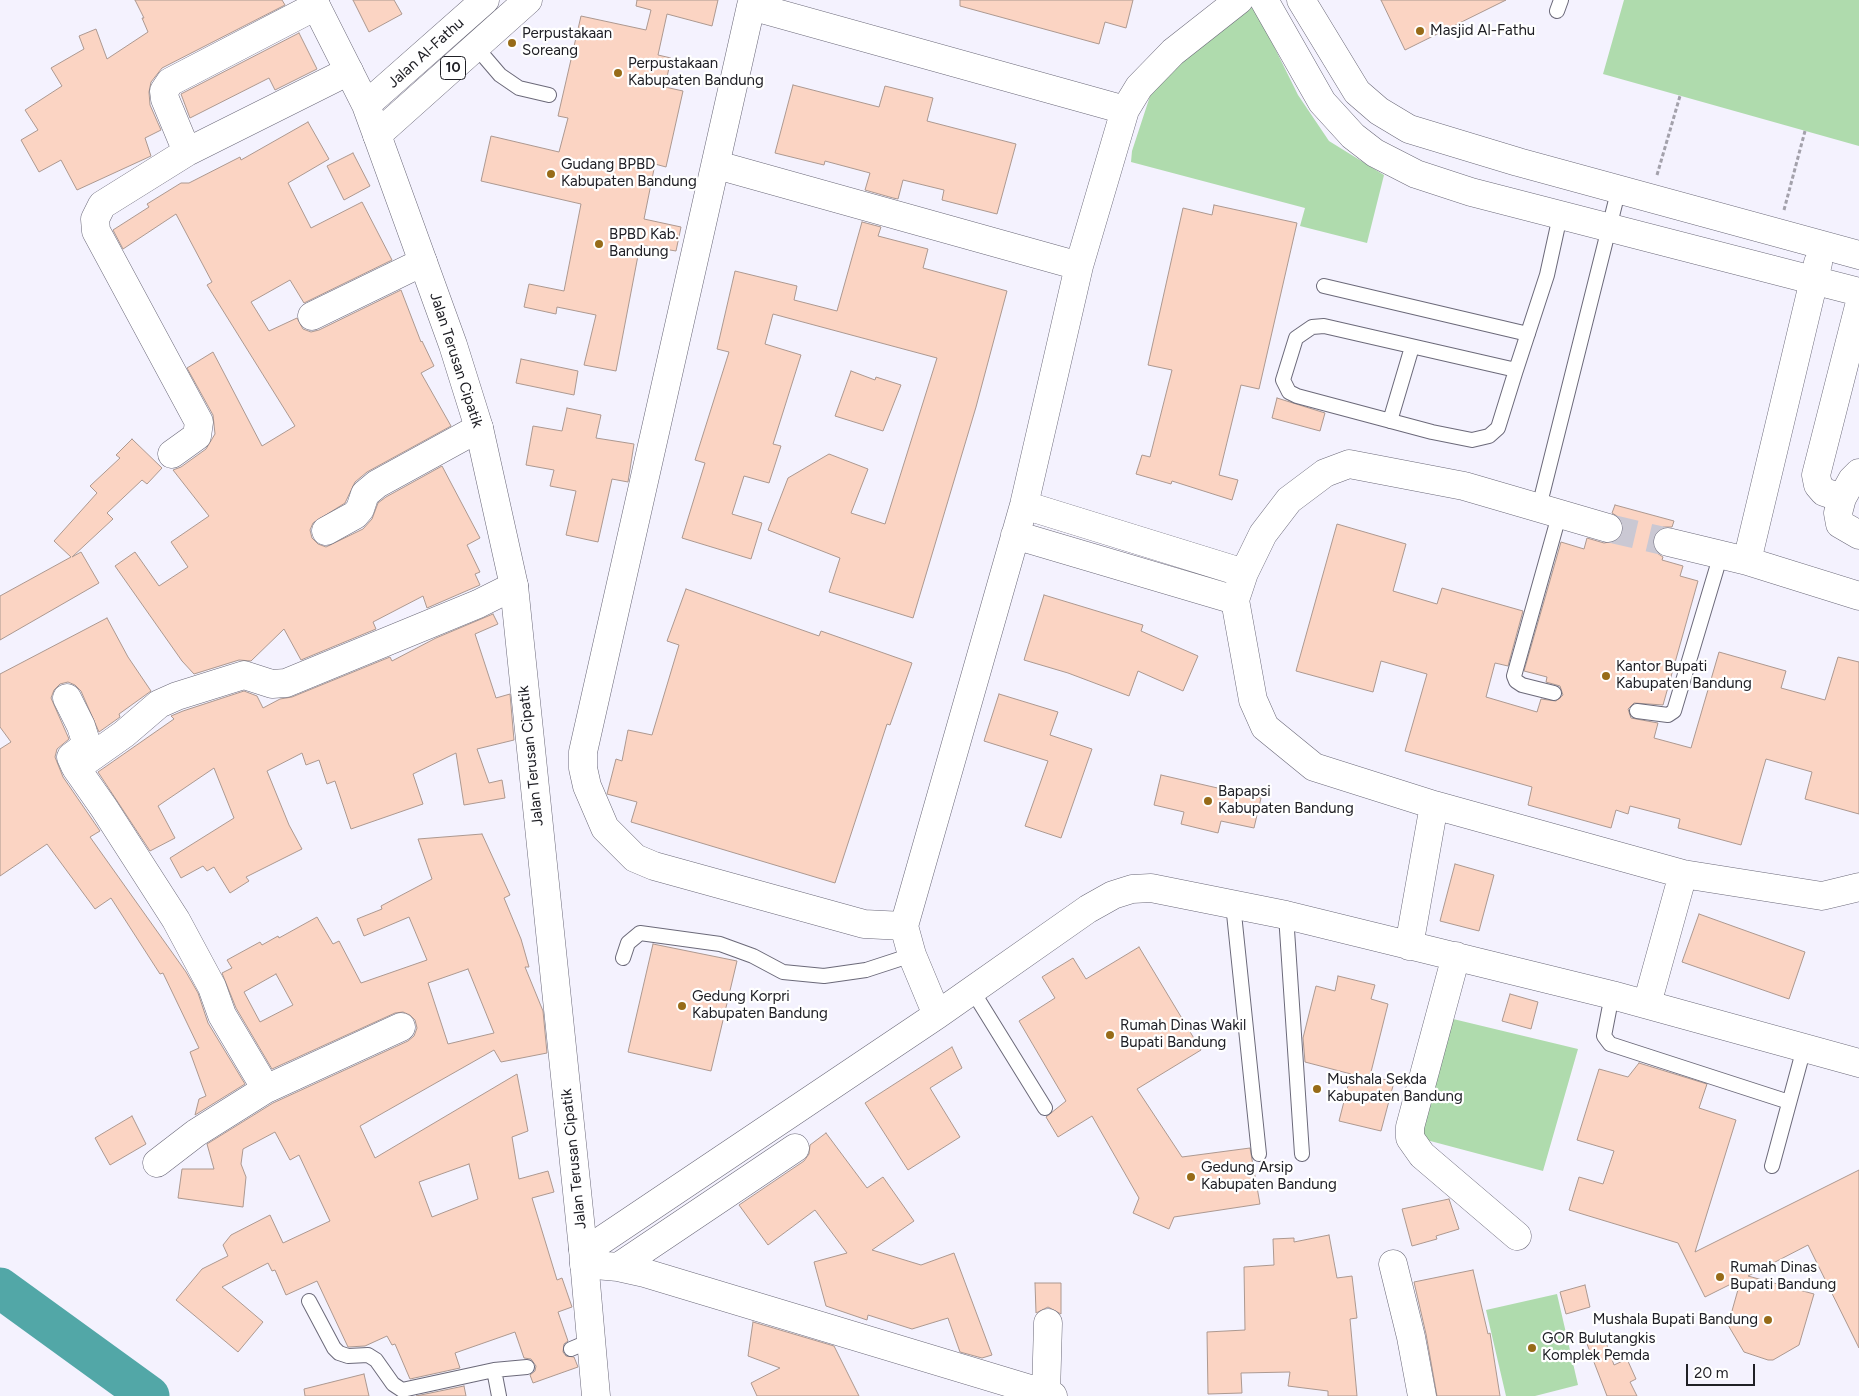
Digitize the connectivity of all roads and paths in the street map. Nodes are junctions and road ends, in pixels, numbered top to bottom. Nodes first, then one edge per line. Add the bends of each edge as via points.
1 (485, 0) edge
2 (528, 0) edge
3 (1239, 0) edge
4 (1264, 0) edge
5 (1301, 0) edge
6 (315, 3) edge
7 (752, 3) edge
8 (792, 8) edge
9 (476, 47) junction
10 (350, 71) junction
11 (548, 95) dead end
12 (1680, 96) dead end
13 (366, 105) junction
14 (1125, 110) junction
15 (1805, 131) dead end
16 (378, 135) junction
17 (187, 152) junction
18 (717, 165) junction
19 (1619, 188) junction
20 (1650, 197) junction
21 (1560, 216) junction
22 (1609, 227) junction
23 (1778, 232) junction
24 (1822, 245) junction
25 (1859, 255) edge
26 (423, 262) junction
27 (1079, 266) junction
28 (1814, 280) junction
29 (1324, 286) dead end
30 (1859, 292) edge
31 (1859, 306) edge
32 (312, 316) dead end
33 (1528, 334) junction
34 (1412, 347) junction
35 (1516, 370) junction
36 (1390, 421) junction
37 (479, 428) junction
38 (172, 454) dead end
39 (1859, 473) edge
40 (1842, 498) junction
41 (1024, 505) junction
42 (1549, 510) junction
43 (1608, 528) tunnel mouth
44 (326, 530) dead end
45 (1859, 534) edge
46 (1015, 535) junction
47 (1668, 542) tunnel mouth
48 (1721, 554) junction
49 (1747, 561) junction
50 (1244, 573) junction
51 (514, 586) junction
52 (1859, 596) edge
53 (1235, 600) junction
54 (1554, 693) dead end
55 (67, 698) dead end
56 (1637, 711) dead end
57 (76, 768) junction
58 (1434, 805) junction
59 (1683, 874) junction
60 (1859, 887) edge
61 (1233, 904) junction
62 (1286, 915) junction
63 (904, 926) junction
64 (1410, 946) junction
65 (912, 956) junction
66 (1456, 956) junction
67 (623, 958) dead end
68 (972, 990) junction
69 (1612, 995) junction
70 (1647, 1004) junction
71 (937, 1015) junction
72 (401, 1027) dead end
73 (1804, 1048) junction
74 (1859, 1063) edge
75 (266, 1089) junction
76 (1789, 1102) junction
77 (1045, 1108) dead end
78 (795, 1148) dead end
79 (1259, 1154) dead end
80 (1302, 1154) dead end
81 (157, 1164) dead end
82 (1772, 1166) dead end
83 (1517, 1236) dead end
84 (584, 1257) junction
85 (1393, 1264) dead end
86 (618, 1267) junction
87 (309, 1301) dead end
88 (1048, 1323) dead end
89 (527, 1367) dead end
90 (494, 1370) junction
91 (1050, 1395) edge
92 (499, 1396) edge
93 (596, 1396) edge
94 (1422, 1396) edge

1 - 13 main road, Jalan Al-Fathu / 10
2 - 9 main road, Jalan Al-Fathu / 10
3 - 14 main road via 1173,52 1139,87
4 - 21 main road via 1322,102 1353,136 1376,153 1416,174
5 - 19 main road via 1357,92 1409,129
6 - 10 main road, Jalan Terusan Cipatik
6 - 17 main road via 170,82 164,90 165,99
7 - 8 main road
7 - 18 main road
8 - 14 main road
9 - 11 lane via 500,75 518,88
9 - 16 main road, Jalan Al-Fathu / 10
10 - 13 main road, Jalan Terusan Cipatik
10 - 17 main road
12 - 20 path
13 - 16 main road, Jalan Terusan Cipatik
14 - 27 main road
15 - 23 path
16 - 26 main road, Jalan Terusan Cipatik
17 - 38 main road via 102,205 95,219 96,231 199,422 197,436
18 - 27 main road
18 - 63 main road via 583,752 587,786 605,828 636,858 654,866 864,924
19 - 20 main road
19 - 22 lane
20 - 23 main road
21 - 22 main road
21 - 33 lane via 1547,275
22 - 28 main road
22 - 42 lane
23 - 24 main road
24 - 25 main road
24 - 28 main road
26 - 32 main road
26 - 37 main road, Jalan Terusan Cipatik
27 - 41 main road
28 - 30 main road
28 - 49 main road
29 - 33 lane
31 - 40 main road via 1816,475 1824,492
33 - 35 lane
34 - 35 lane
34 - 36 lane
34 - 36 lane via 1324,326 1312,327 1296,338 1283,380 1289,392 1297,396
35 - 36 lane via 1498,428 1489,436 1472,440
37 - 44 main road via 378,484 365,494 355,515
37 - 51 main road, Jalan Terusan Cipatik
39 - 40 main road
40 - 45 main road via 1838,513 1840,524
41 - 46 main road
41 - 50 main road
42 - 43 main road
42 - 50 main road via 1464,486 1349,464 1325,473 1289,500 1263,534
42 - 54 lane via 1514,676 1522,684
46 - 53 main road
46 - 63 main road
47 - 48 main road
48 - 49 main road
48 - 56 lane via 1674,711 1668,715
49 - 52 main road
50 - 53 main road
51 - 57 main road via 286,684 272,684 244,675 177,696 159,704
51 - 84 main road, Jalan Terusan Cipatik
53 - 58 main road via 1253,700 1265,727 1314,767
55 - 57 main road via 86,744 71,757
57 - 75 main road via 176,920 212,987 222,1015
58 - 59 main road
58 - 64 main road
59 - 60 main road via 1822,896
59 - 70 main road
61 - 62 main road
61 - 68 main road via 1151,888 1113,895
61 - 79 lane
62 - 64 main road
62 - 80 lane
63 - 65 main road
64 - 66 main road
65 - 67 lane via 866,970 824,976 783,972 720,944 640,933 628,944
65 - 71 main road
66 - 69 main road
66 - 83 main road via 1410,1127 1410,1138 1422,1155
68 - 71 main road
68 - 77 lane
69 - 70 main road
69 - 76 lane via 1604,1036 1610,1044
70 - 73 main road
71 - 84 main road via 604,1239
72 - 75 main road
73 - 74 main road
73 - 76 lane
75 - 81 main road via 196,1132
76 - 82 lane
78 - 86 main road
84 - 86 main road
84 - 93 main road, Jalan Terusan Cipatik via 581,1345
85 - 94 main road
86 - 91 main road via 739,1300
87 - 90 lane via 339,1353 368,1355 402,1390
88 - 91 main road
89 - 90 lane
90 - 92 lane

